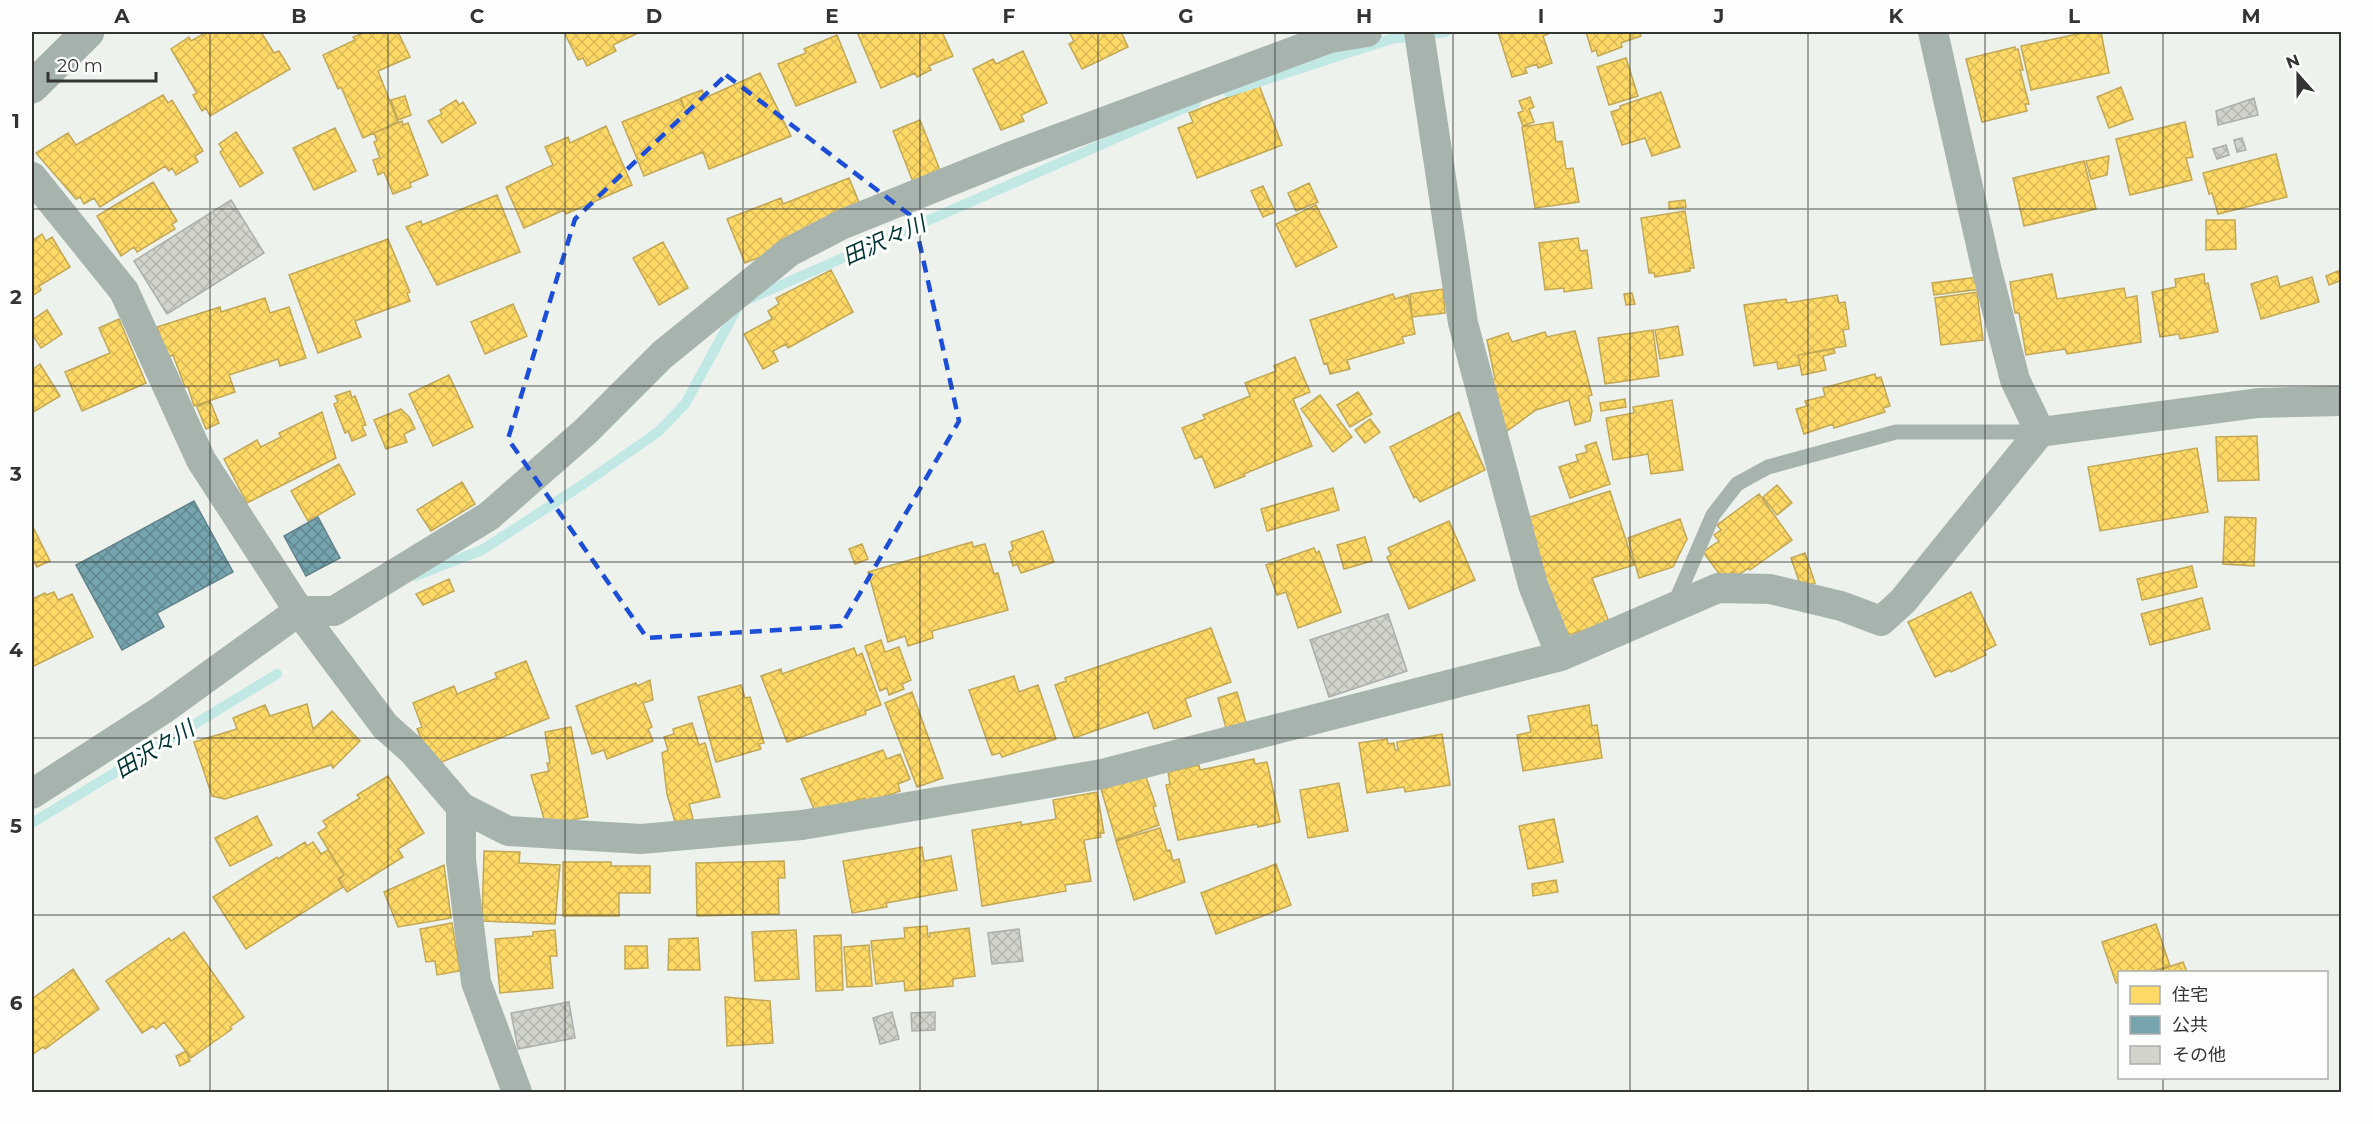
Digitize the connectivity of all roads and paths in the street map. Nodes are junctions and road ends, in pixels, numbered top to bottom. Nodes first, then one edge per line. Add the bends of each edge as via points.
1 (88, 32) edge
2 (1367, 32) edge
3 (1933, 32) edge
4 (1421, 46) edge
5 (32, 87) edge
6 (32, 177) edge
7 (2342, 401) edge
8 (2040, 432) junction
9 (1674, 605) junction
10 (299, 611) junction
11 (1561, 656) junction
12 (32, 794) edge
13 (461, 807) junction
14 (517, 1092) edge

1 - 5 main road
2 - 10 street via 1330,38 1023,152 843,224 789,252 662,355 586,431 489,516 334,612
3 - 8 street via 2012,369
4 - 11 street via 1463,323 1533,585
6 - 10 street via 124,291 201,460
7 - 8 street via 2258,403
8 - 9 lane via 1896,432 1768,467 1737,484 1713,514
8 - 9 street via 1903,601 1881,621 1841,606 1770,589 1718,588
9 - 11 street
10 - 12 street via 162,710
10 - 13 street via 385,726 413,751
11 - 13 street via 1102,774 802,825 641,839 508,831
13 - 14 street via 461,860 476,982

